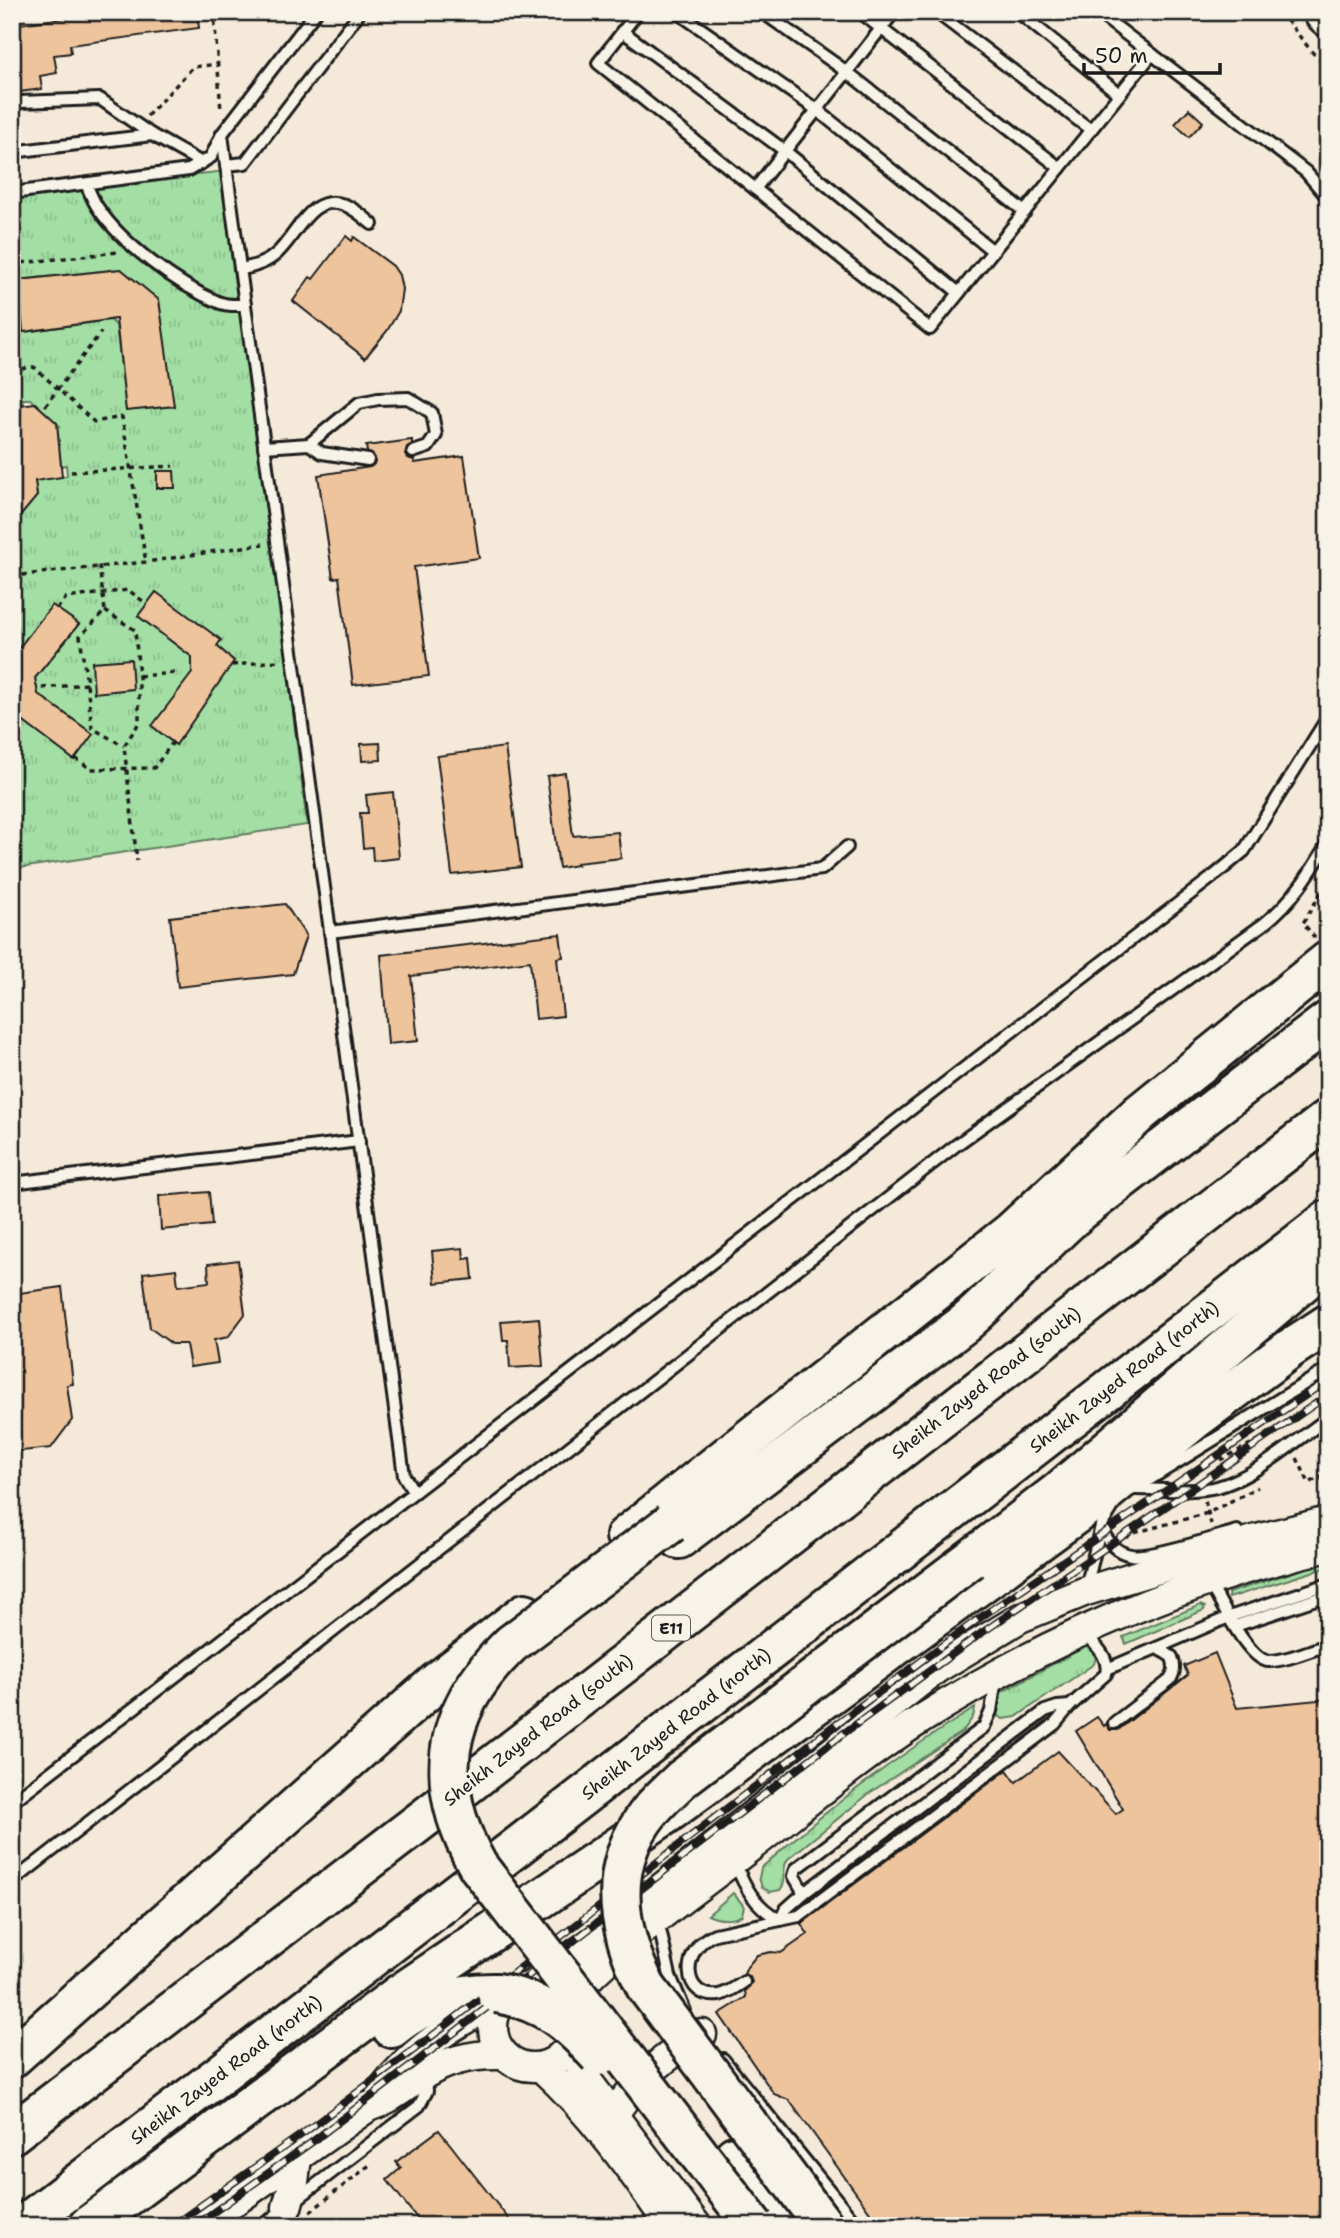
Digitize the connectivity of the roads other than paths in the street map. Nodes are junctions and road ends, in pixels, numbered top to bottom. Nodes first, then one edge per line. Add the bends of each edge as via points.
1 (316, 12) edge
2 (360, 12) edge
3 (638, 12) edge
4 (677, 12) edge
5 (762, 12) edge
6 (860, 12) edge
7 (894, 12) edge
8 (936, 12) edge
9 (1018, 12) edge
10 (1097, 12) edge
11 (1323, 12) edge
12 (1328, 17) edge
13 (882, 27) junction
14 (622, 32) junction
15 (1152, 54) junction
16 (847, 72) junction
17 (1119, 94) junction
18 (20, 102) dead end
19 (817, 110) junction
20 (1091, 130) junction
21 (222, 134) junction
22 (152, 135) junction
23 (785, 151) junction
24 (12, 152) edge
25 (202, 163) junction
26 (226, 165) junction
27 (1060, 168) junction
28 (86, 184) junction
29 (755, 189) junction
30 (12, 193) edge
31 (1328, 198) edge
32 (1025, 212) junction
33 (372, 224) dead end
34 (993, 251) junction
35 (240, 269) junction
36 (959, 293) junction
37 (244, 305) junction
38 (309, 444) junction
39 (264, 447) junction
40 (413, 452) dead end
41 (368, 460) dead end
42 (1328, 717) edge
43 (1328, 844) edge
44 (847, 847) dead end
45 (330, 932) junction
46 (1324, 952) edge
47 (1328, 994) edge
48 (1328, 1021) edge
49 (1328, 1039) edge
50 (1328, 1119) edge
51 (359, 1141) junction
52 (12, 1183) edge
53 (1328, 1220) edge
54 (1018, 1248) junction
55 (1328, 1261) edge
56 (1328, 1298) edge
57 (1328, 1324) edge
58 (1328, 1338) edge
59 (1328, 1369) edge
60 (1328, 1418) edge
61 (1194, 1420) junction
62 (1135, 1489) junction
63 (414, 1492) junction
64 (1058, 1492) junction
65 (1328, 1521) edge
66 (1101, 1526) junction
67 (1250, 1528) dead end
68 (675, 1531) junction
69 (1328, 1547) edge
70 (1208, 1581) junction
71 (1328, 1584) edge
72 (1086, 1591) junction
73 (1328, 1595) edge
74 (1232, 1622) junction
75 (1082, 1631) junction
76 (1328, 1645) edge
77 (1158, 1648) junction
78 (1107, 1670) junction
79 (996, 1673) junction
80 (1070, 1706) junction
81 (919, 1721) junction
82 (1114, 1723) dead end
83 (12, 1802) edge
84 (734, 1860) junction
85 (12, 1882) edge
86 (804, 1893) junction
87 (780, 1920) junction
88 (656, 1921) junction
89 (744, 1982) dead end
90 (510, 1994) junction
91 (565, 2003) junction
92 (570, 2041) junction
93 (710, 2045) junction
94 (503, 2055) junction
95 (12, 2057) edge
96 (541, 2067) junction
97 (425, 2074) junction
98 (369, 2107) junction
99 (613, 2115) junction
100 (12, 2134) edge
101 (297, 2157) junction
102 (287, 2207) junction
103 (750, 2220) edge
104 (22, 2226) edge
105 (88, 2226) edge
106 (123, 2226) edge
107 (200, 2226) edge
108 (262, 2226) edge
109 (670, 2226) edge
110 (696, 2226) edge
111 (789, 2226) edge
112 (824, 2226) edge
113 (858, 2226) edge

1 - 21 lane
2 - 26 lane via 245,163
3 - 14 lane
4 - 19 lane
5 - 16 lane
6 - 13 lane
7 - 13 lane
8 - 20 lane
9 - 17 lane
10 - 15 lane
11 - 12 highway
13 - 16 lane
13 - 27 lane
14 - 23 lane
14 - 29 lane via 598,63
15 - 17 lane
15 - 31 lane via 1306,172
16 - 19 lane
16 - 32 lane
17 - 20 lane
18 - 22 lane via 100,99
19 - 23 lane
19 - 34 lane
20 - 27 lane
21 - 25 lane via 211,157
21 - 26 lane
22 - 24 lane
22 - 25 lane
23 - 29 lane
23 - 36 lane
25 - 28 lane via 189,170
26 - 35 lane
27 - 32 lane
28 - 30 lane
28 - 37 lane via 97,208 170,276 220,304
29 - 36 lane via 930,329
32 - 34 lane
33 - 35 lane via 349,206 320,205 273,257
34 - 36 lane
35 - 37 lane
37 - 39 lane
38 - 39 lane
38 - 40 lane via 359,403 408,398 432,413 436,435 428,447
38 - 41 lane via 322,453
39 - 45 lane
42 - 63 lane via 1235,859
43 - 85 lane via 1301,886 1272,918 955,1146
44 - 45 lane via 822,869
45 - 51 lane
46 - 54 highway via 1150,1105
47 - 54 highway via 1106,1168
48 - 54 highway via 1078,1213
49 - 54 highway
50 - 100 highway, Sheikh Zayed Road (south) / E11
51 - 52 lane
51 - 63 lane via 404,1476
53 - 104 highway, Sheikh Zayed Road (north)
54 - 68 highway via 996,1295 964,1324
54 - 95 highway via 730,1455 456,1665
55 - 64 highway
56 - 64 highway via 1200,1398
57 - 61 highway
58 - 61 highway
59 - 62 lane
60 - 62 lane via 1228,1483 1195,1490
61 - 105 highway via 1105,1493 668,1813 401,1993
62 - 66 lane via 1111,1508
63 - 83 lane
64 - 112 highway, bridge via 683,1778 642,1822 629,1847 620,1903 632,1961 646,1987
65 - 72 street
66 - 67 lane via 1118,1550 1139,1556
66 - 72 lane
68 - 103 highway, bridge via 511,1644 489,1665 458,1719 449,1780 453,1810 478,1866
68 - 111 highway via 509,1673 477,1730 471,1794 475,1816 493,1856
69 - 70 street
70 - 74 lane
70 - 75 street
71 - 74 lane
72 - 81 street via 1069,1619 964,1675 939,1695
72 - 90 street via 1020,1618 936,1669 605,1933
73 - 74 lane
74 - 76 lane via 1261,1660
74 - 77 lane
75 - 78 lane via 1102,1653
75 - 79 street
77 - 78 lane
77 - 82 lane via 1174,1663 1170,1679
78 - 80 lane
79 - 81 street
79 - 86 lane via 991,1712 984,1727 796,1869 795,1878
80 - 86 lane via 1045,1712
80 - 87 lane via 1055,1724 799,1916
81 - 84 street
84 - 87 lane via 753,1900
84 - 88 street
86 - 87 lane
87 - 89 lane via 715,1934 694,1950 690,1976 702,1991 721,1994
88 - 91 street via 613,1954
88 - 93 lane via 674,1989
90 - 91 street via 549,1991
90 - 94 street via 497,2009 492,2028
90 - 98 street via 422,2049
90 - 103 highway, bridge via 550,2011 578,2033
90 - 106 highway via 456,1996 416,2010 148,2213
91 - 92 street via 573,2022
92 - 96 street via 559,2058
92 - 99 street via 580,2067
93 - 99 street via 667,2055
93 - 113 lane
94 - 96 street via 521,2066
94 - 97 street via 471,2056
96 - 109 street via 606,2138
97 - 98 street via 390,2099
97 - 102 lane via 427,2091 419,2106
98 - 101 street
99 - 110 street
101 - 102 street
101 - 107 street
102 - 108 lane

